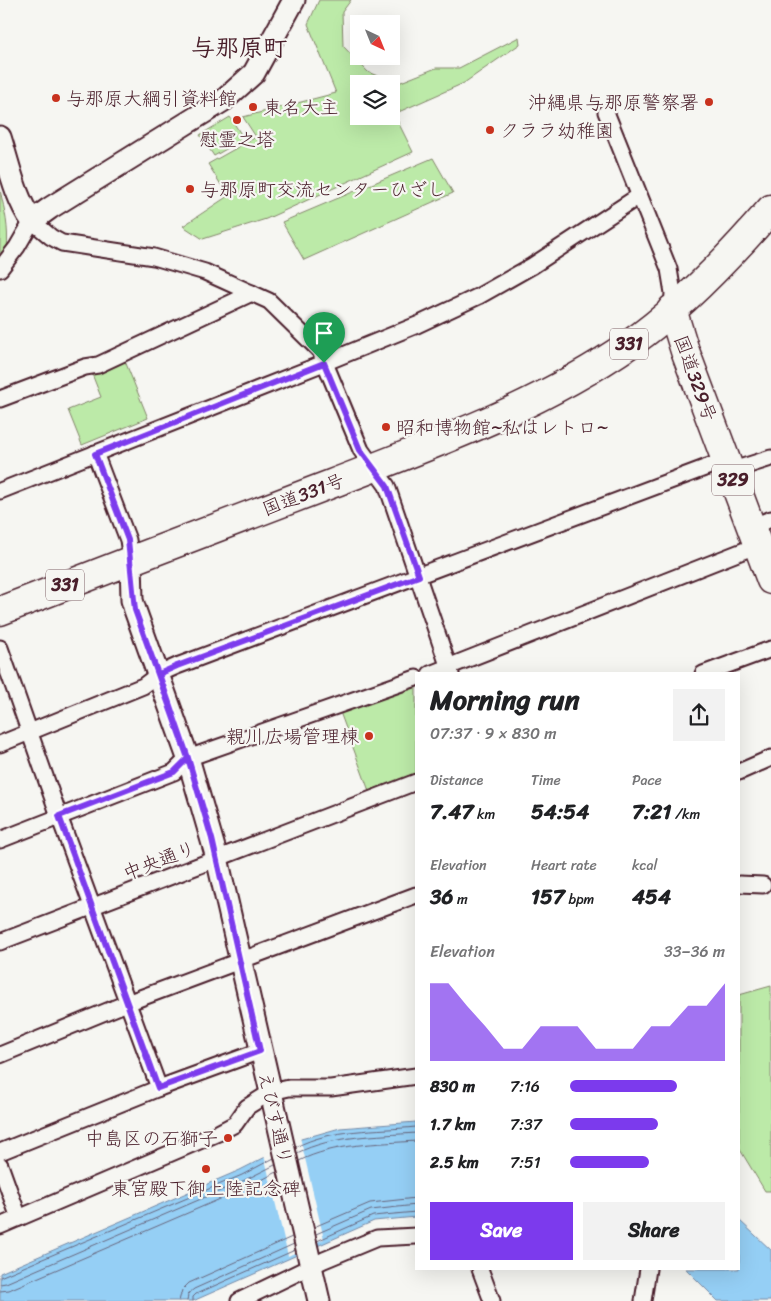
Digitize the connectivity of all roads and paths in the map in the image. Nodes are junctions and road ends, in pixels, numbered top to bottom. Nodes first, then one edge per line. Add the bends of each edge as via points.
1 (294, 0) edge
2 (606, 112) dead end
3 (0, 137) edge
4 (639, 196) junction
5 (771, 209) edge
6 (32, 221) junction
7 (0, 269) edge
8 (252, 293) junction
9 (672, 309) junction
10 (324, 363) junction
11 (0, 399) edge
12 (95, 454) junction
13 (771, 458) edge
14 (728, 466) junction
15 (374, 468) junction
16 (0, 491) edge
17 (760, 530) edge
18 (131, 560) junction
19 (419, 576) junction
20 (771, 580) edge
21 (0, 611) edge
22 (0, 648) edge
23 (771, 649) edge
24 (450, 670) edge
25 (708, 672) edge
26 (159, 674) junction
27 (415, 678) edge
28 (30, 733) junction
29 (0, 744) edge
30 (188, 758) junction
31 (771, 758) edge
32 (740, 772) edge
33 (415, 782) edge
34 (59, 816) junction
35 (0, 840) edge
36 (217, 858) junction
37 (740, 884) edge
38 (763, 884) dead end
39 (415, 900) edge
40 (93, 907) junction
41 (0, 942) edge
42 (240, 961) junction
43 (127, 1004) junction
44 (260, 1051) junction
45 (0, 1055) edge
46 (415, 1076) edge
47 (158, 1088) junction
48 (273, 1101) junction
49 (0, 1152) edge
50 (0, 1165) edge
51 (19, 1218) junction
52 (0, 1226) edge
53 (415, 1236) edge
54 (309, 1257) junction
55 (480, 1270) edge
56 (648, 1270) edge
57 (239, 1301) edge
58 (319, 1301) edge
59 (492, 1301) edge
60 (643, 1301) edge

1 - 6 street via 254,73 240,87
2 - 4 street
3 - 6 street via 19,196
4 - 9 street via 669,269
4 - 10 street via 532,266 479,296
5 - 9 highway, 国道329号
6 - 7 street
6 - 8 street via 62,243 154,257 205,272
8 - 10 street via 269,301 286,316 320,352
8 - 11 street via 98,365
9 - 14 highway, 国道329号 / 329
9 - 15 highway, 国道331号 / 331 via 631,343 560,388
10 - 12 street
10 - 15 street via 360,450
12 - 16 street
12 - 18 street via 128,540
13 - 14 street
14 - 17 highway, 国道329号 / 329
14 - 19 street
15 - 18 highway, 国道331号 / 331
15 - 19 street via 387,486
17 - 20 highway, 国道329号 / 329
17 - 24 street
18 - 21 highway, 国道331号 / 331
18 - 26 street, えびす通り via 132,600
19 - 24 street
19 - 26 street
22 - 28 street
23 - 25 street
26 - 28 street via 142,686
26 - 30 street, えびす通り
27 - 30 street
28 - 29 street
28 - 34 street
30 - 34 street via 174,772
30 - 36 street, えびす通り
31 - 32 street
33 - 36 street, 中央通り
34 - 35 street
34 - 40 street
36 - 40 street, 中央通り
36 - 42 street, えびす通り
37 - 38 street
39 - 42 street
40 - 41 street, 中央通り
40 - 43 street
42 - 43 street
42 - 44 street, えびす通り
43 - 45 street
43 - 47 street
44 - 47 street
44 - 48 street, えびす通り
46 - 48 street via 331,1088 289,1088
47 - 49 street
48 - 51 street via 247,1107 235,1124 218,1133
48 - 54 street, えびす通り
50 - 51 street
51 - 52 street
53 - 54 street via 377,1238
54 - 57 street
54 - 58 street, えびす通り
55 - 59 street
56 - 60 street

